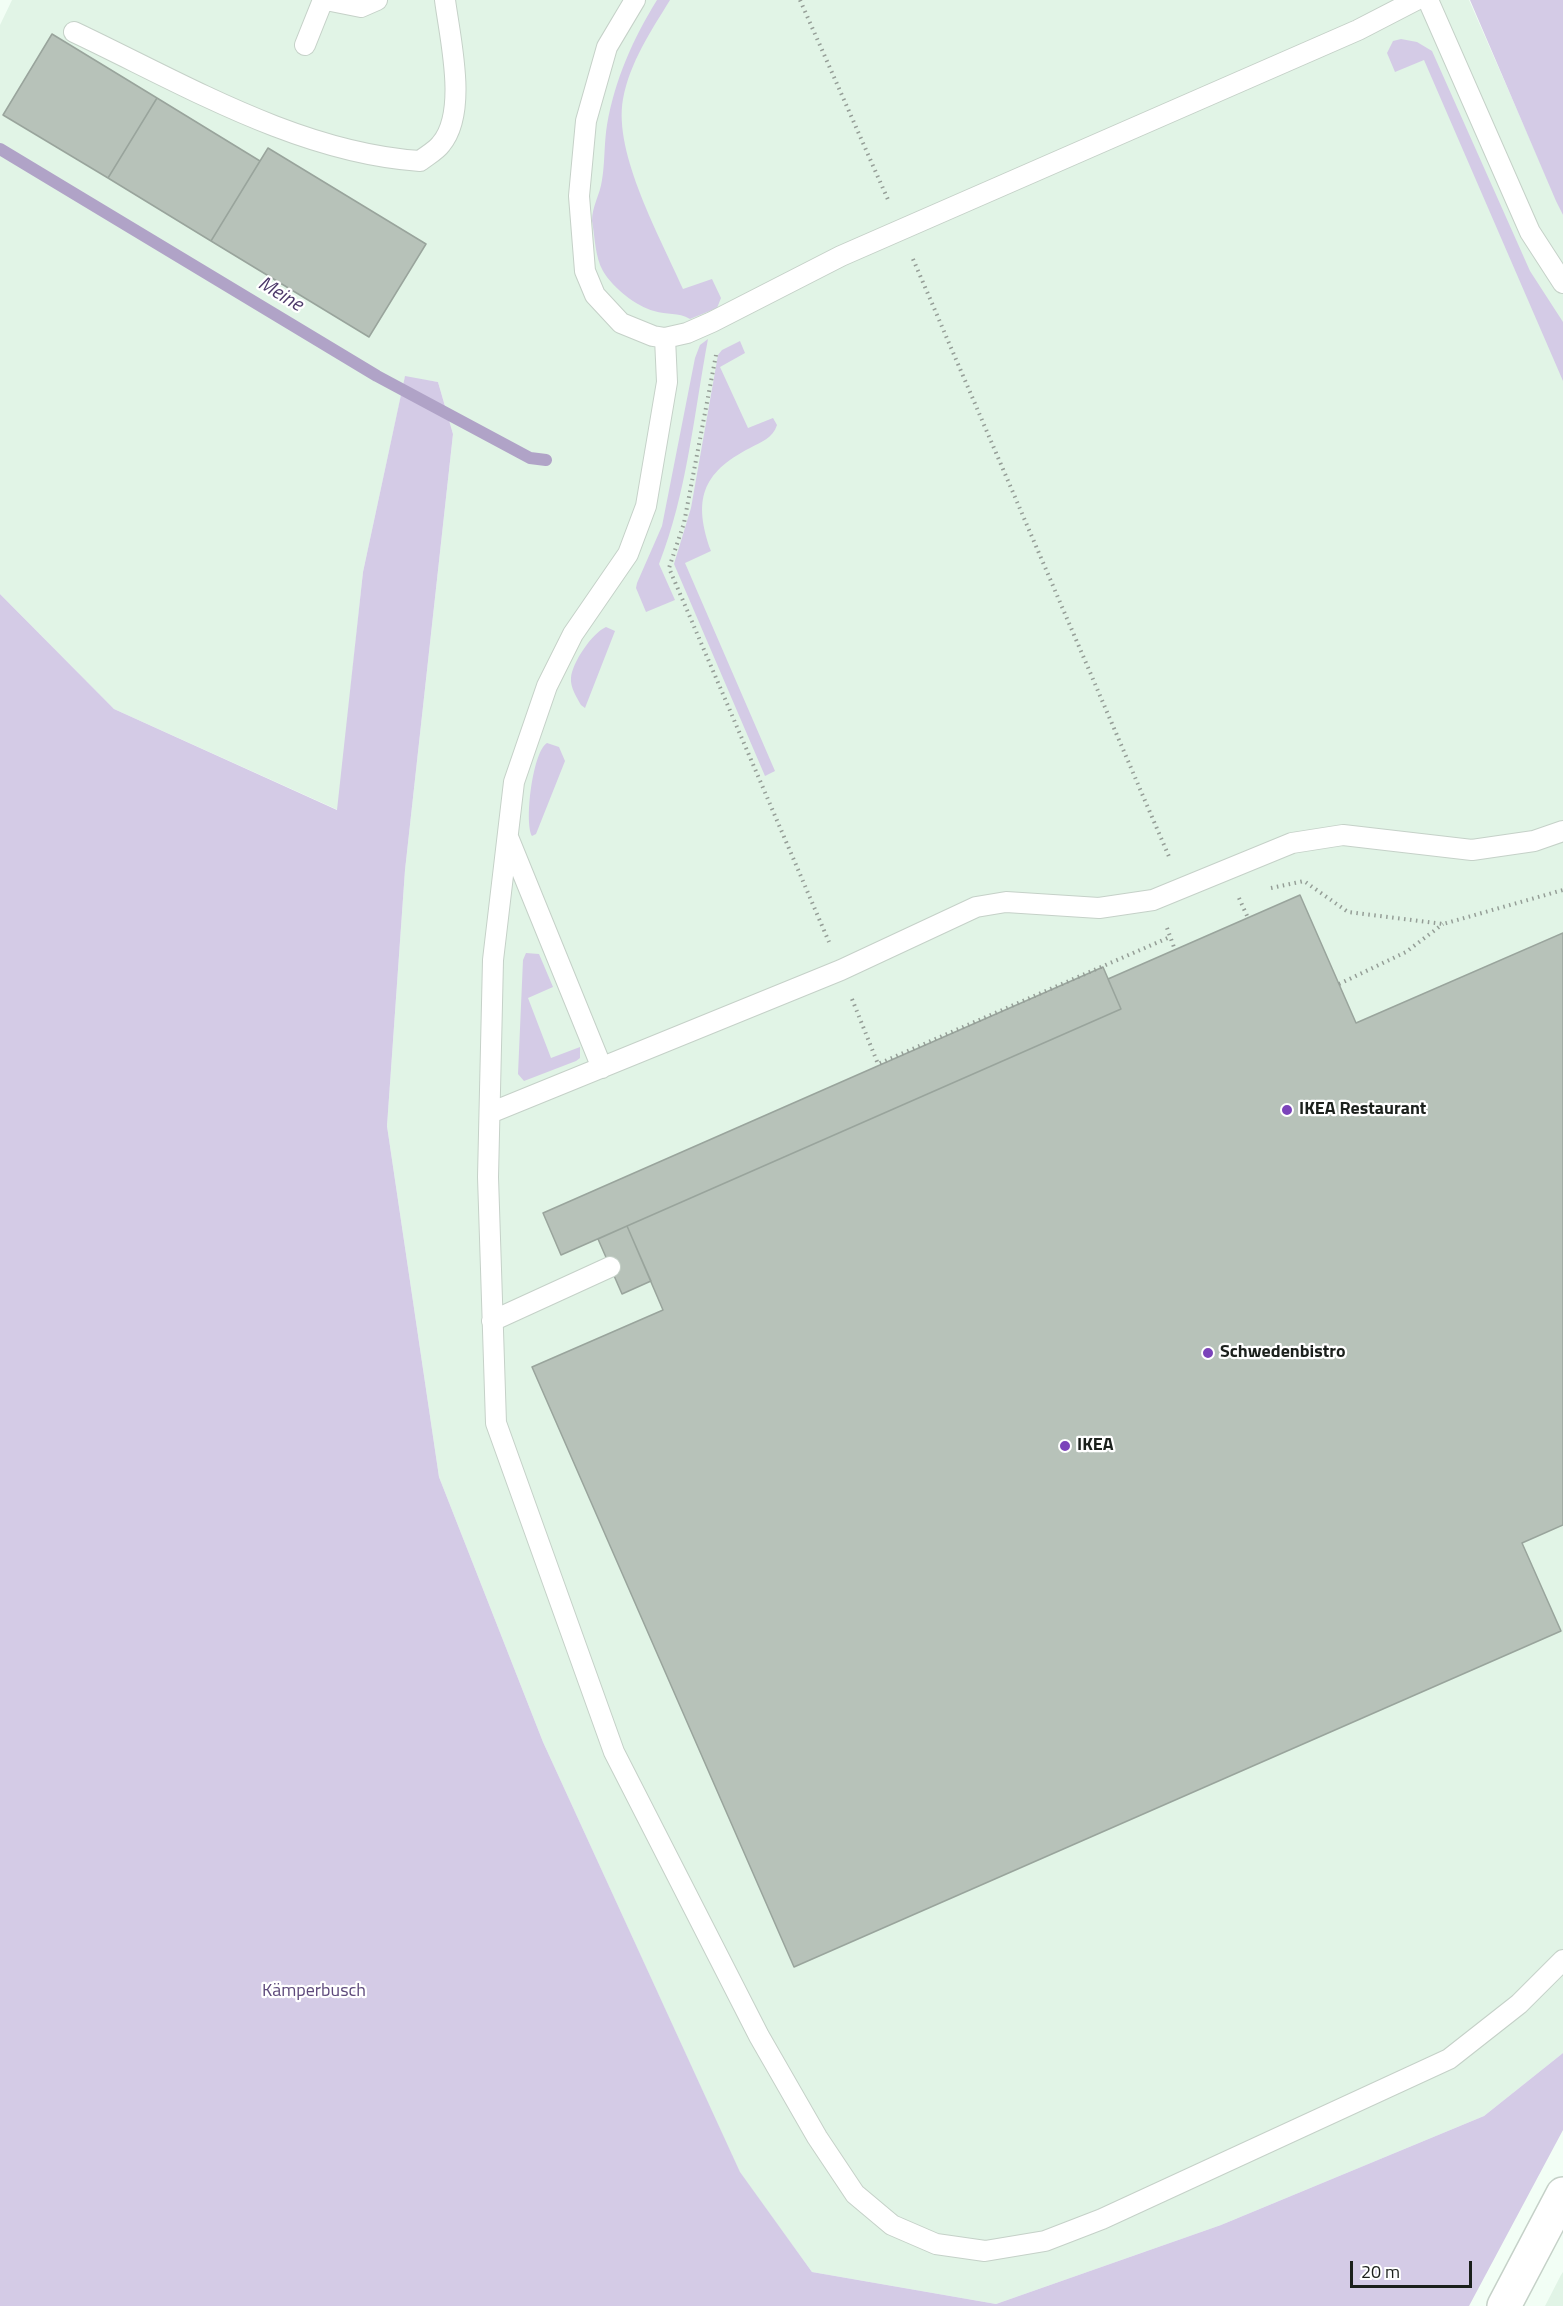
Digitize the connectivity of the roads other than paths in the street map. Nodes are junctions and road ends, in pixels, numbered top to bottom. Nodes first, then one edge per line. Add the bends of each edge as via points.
1 (325, 0) edge
2 (377, 0) edge
3 (445, 0) edge
4 (635, 0) edge
5 (1416, 0) edge
6 (1428, 0) edge
7 (74, 32) dead end
8 (305, 45) dead end
9 (1563, 283) edge
10 (665, 338) junction
11 (1563, 831) edge
12 (507, 834) junction
13 (602, 1068) junction
14 (490, 1113) junction
15 (610, 1267) dead end
16 (492, 1322) junction
17 (1563, 1960) edge
18 (1563, 2194) edge
19 (1504, 2306) edge

1 - 2 lane via 361,7
1 - 8 lane
3 - 7 lane via 457,89 453,117 442,144 420,161 386,159 271,126
4 - 10 lane via 607,47 586,121 579,196 585,271 595,295 621,323
5 - 10 lane via 1358,30 841,256 712,322
6 - 9 lane via 1530,232
10 - 12 lane via 667,382 646,506 628,554 573,634 547,686 514,782
11 - 13 lane via 1534,841 1472,850 1343,835 1292,843 1153,900 1099,908 1006,902 976,907 841,970
12 - 13 lane
12 - 14 lane via 493,960
13 - 14 lane
14 - 16 lane
15 - 16 lane
16 - 17 lane via 496,1423 614,1752 759,2036 817,2137 855,2194 892,2226 936,2244 985,2251 1045,2241 1102,2219 1449,2059 1519,2004
18 - 19 street

